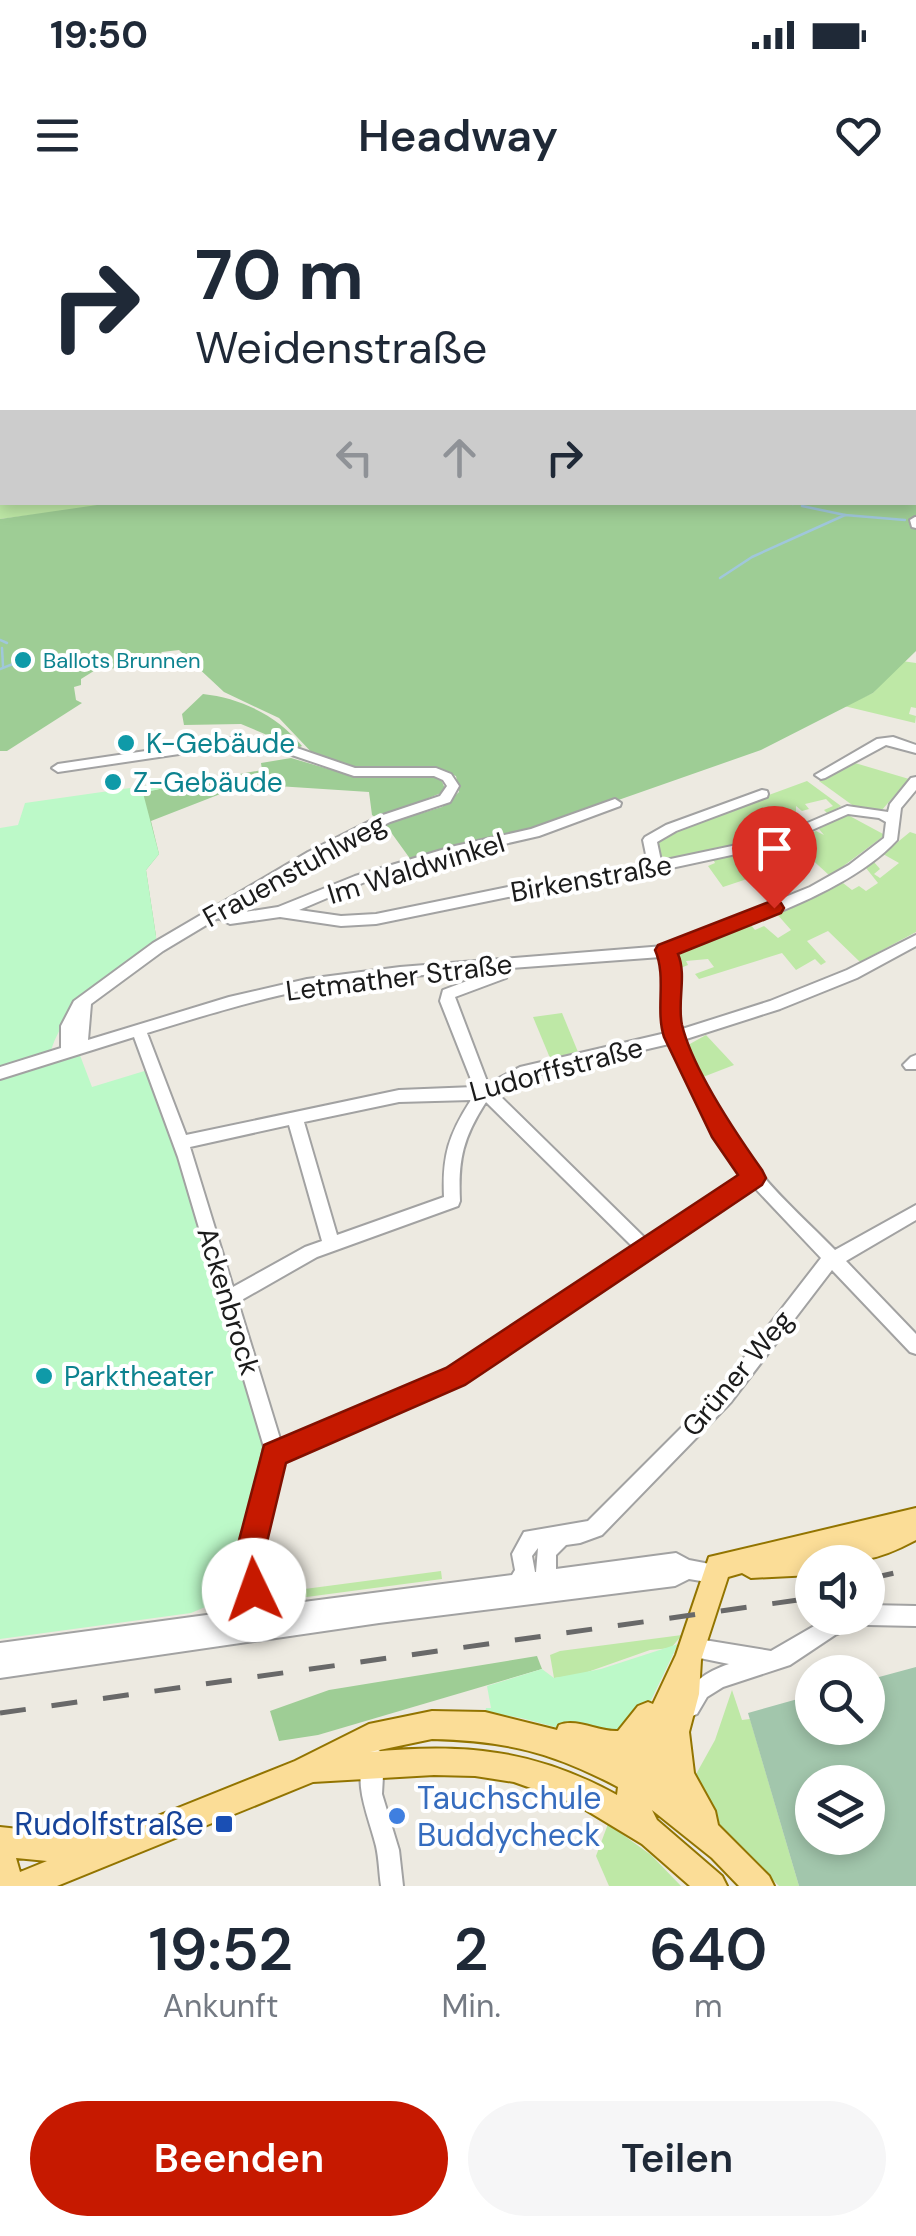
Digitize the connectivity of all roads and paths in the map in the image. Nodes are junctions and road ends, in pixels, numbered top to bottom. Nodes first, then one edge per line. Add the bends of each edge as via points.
1 (916, 749) edge
2 (58, 768) dead end
3 (822, 775) dead end
4 (916, 781) edge
5 (762, 794) dead end
6 (615, 803) dead end
7 (894, 821) junction
8 (655, 867) junction
9 (217, 910) junction
10 (280, 912) junction
11 (916, 940) edge
12 (666, 950) junction
13 (506, 963) junction
14 (138, 1030) junction
15 (675, 1037) junction
16 (75, 1050) junction
17 (0, 1073) edge
18 (484, 1093) junction
19 (295, 1118) junction
20 (181, 1142) junction
21 (754, 1178) junction
22 (916, 1212) edge
23 (331, 1244) junction
24 (645, 1249) junction
25 (832, 1258) junction
26 (227, 1299) junction
27 (916, 1346) edge
28 (274, 1454) junction
29 (916, 1523) edge
30 (561, 1536) junction
31 (710, 1568) junction
32 (531, 1583) junction
33 (885, 1615) edge
34 (916, 1616) edge
35 (249, 1620) junction
36 (816, 1635) edge
37 (687, 1659) junction
38 (4, 1662) edge
39 (774, 1662) junction
40 (678, 1725) junction
41 (526, 1735) junction
42 (374, 1756) junction
43 (312, 1768) junction
44 (638, 1788) junction
45 (645, 1826) junction
46 (0, 1842) edge
47 (726, 1848) junction
48 (102, 1851) junction
49 (0, 1855) edge
50 (10, 1886) edge
51 (22, 1886) edge
52 (392, 1886) edge
53 (712, 1886) edge
54 (759, 1886) edge

1 - 3 street via 879,742
2 - 9 street, Frauenstuhlweg via 233,742 288,749 344,770 436,772 452,782 445,799 378,822
4 - 7 street, Letmather Straße via 896,806
5 - 8 street via 650,840
6 - 10 street, Im Waldwinkel via 534,834 360,879
7 - 8 street, Birkenstraße via 847,810 778,842
7 - 12 street, Letmather Straße via 890,840 835,880
8 - 10 street, Birkenstraße via 376,920
9 - 10 street, Im Waldwinkel via 230,919
9 - 16 street, Frauenstuhlweg via 79,1005 68,1026
11 - 15 street, Ludorffstraße via 825,985
12 - 13 street, Letmather Straße
12 - 15 street
13 - 14 street, Letmather Straße via 306,984
13 - 18 street via 501,974 448,994
14 - 16 street, Letmather Straße
14 - 20 street, Ackenbrock
15 - 18 street, Ludorffstraße via 520,1073
15 - 21 street via 720,1130
16 - 17 street, Letmather Straße
18 - 19 street, Ludorffstraße via 399,1096
18 - 23 street via 450,1156 452,1201
18 - 24 street
19 - 20 street, Ludorffstraße
19 - 23 street
20 - 26 street, Ackenbrock
21 - 24 street
21 - 25 street
22 - 25 street, Grüner Weg
23 - 26 street
24 - 28 street via 455,1377
25 - 27 street
25 - 30 street, Grüner Weg via 725,1396 595,1528
26 - 28 street, Ackenbrock
28 - 35 street, Ackenbrock via 246,1578 237,1590
29 - 31 main road via 883,1542 799,1564
30 - 32 street
30 - 32 street, Grüner Weg via 531,1539 522,1554
31 - 32 street via 676,1562
31 - 32 street via 573,1590
31 - 37 main road
32 - 35 street
32 - 35 street via 451,1605
33 - 34 street
35 - 38 street
35 - 38 street
36 - 39 street
37 - 39 street
37 - 40 main road via 689,1685
37 - 41 main road via 665,1683 638,1734 622,1746 606,1748 550,1730
37 - 44 main road
39 - 40 street via 718,1678 700,1690
40 - 44 main road
40 - 47 main road via 676,1754 686,1792
41 - 42 main road via 454,1737
41 - 43 main road via 450,1726 403,1730 346,1746
41 - 44 main road
42 - 43 main road via 340,1770
42 - 44 main road via 484,1750
42 - 45 main road via 514,1768 564,1783
42 - 52 street via 372,1794
43 - 48 main road
44 - 45 main road
44 - 47 main road
45 - 53 main road
46 - 48 main road
47 - 54 main road
48 - 51 main road
49 - 50 main road

